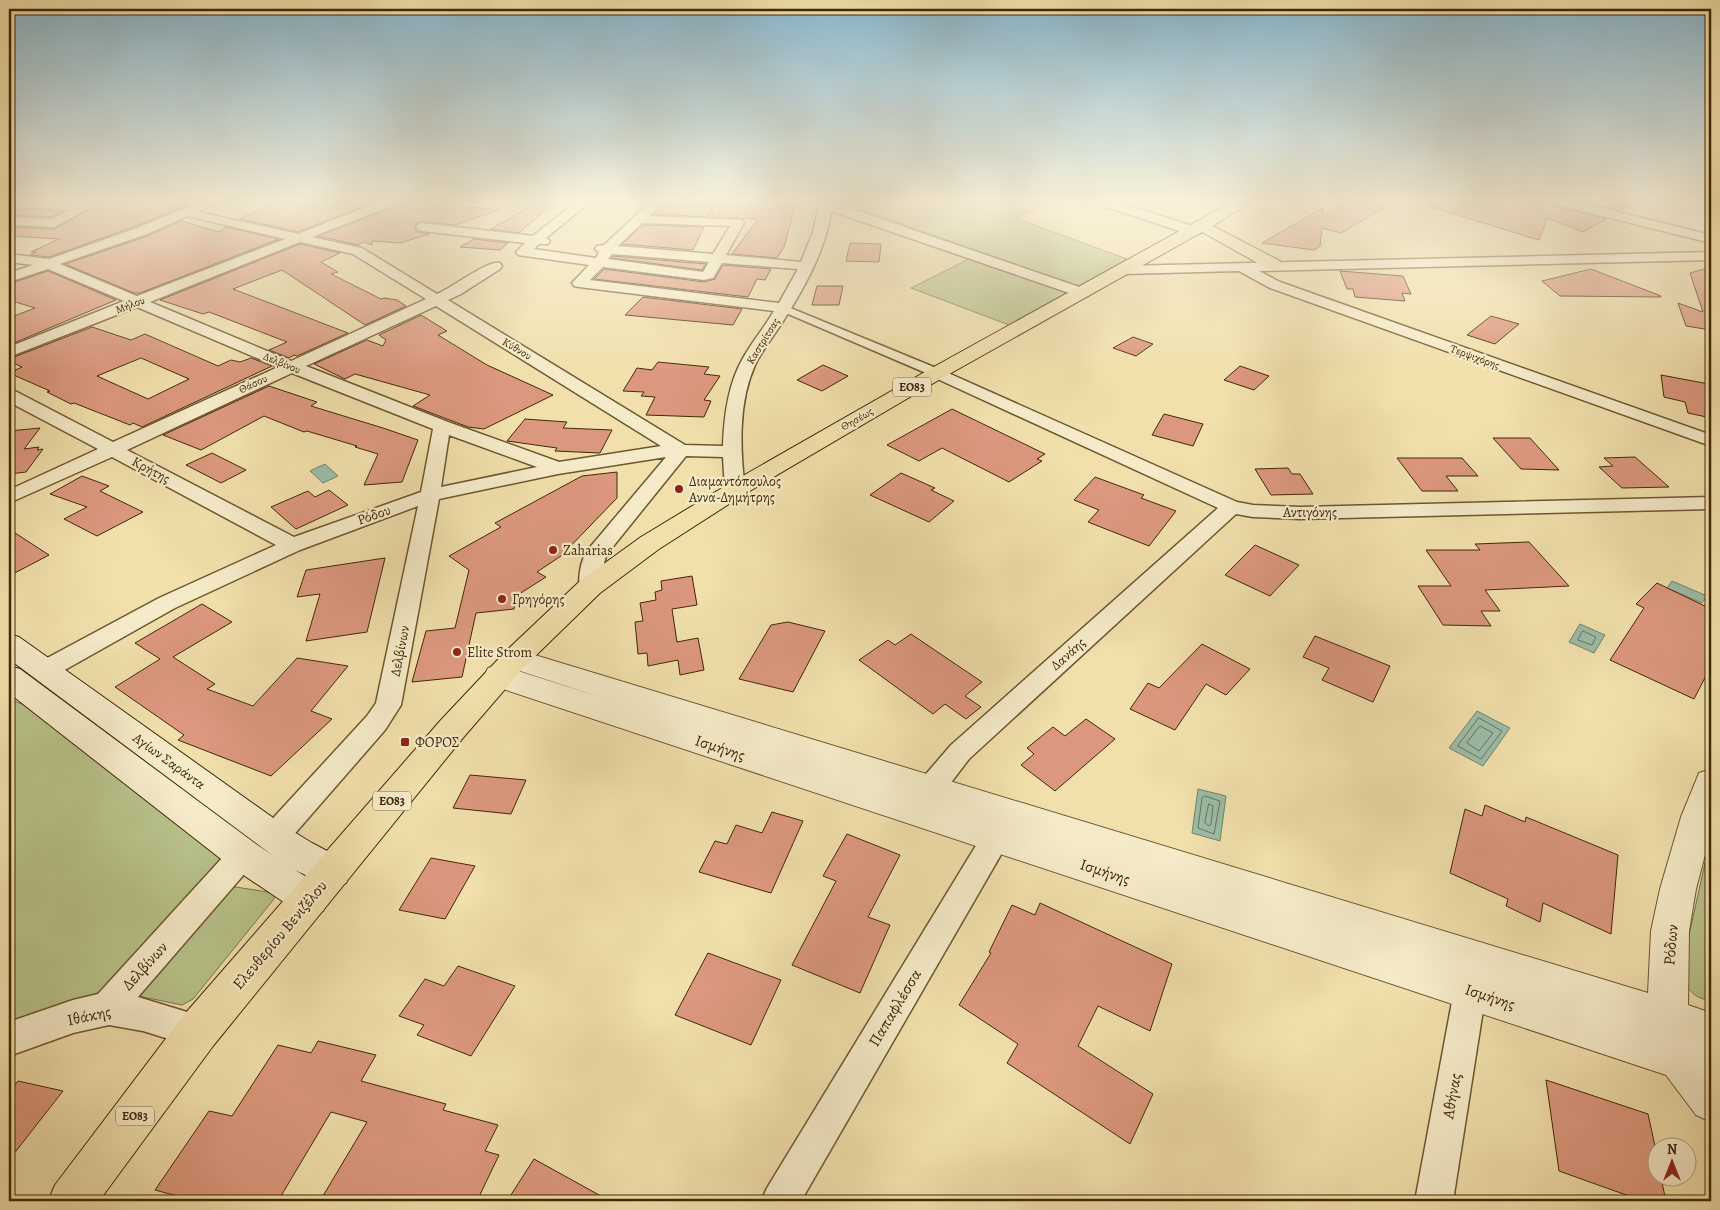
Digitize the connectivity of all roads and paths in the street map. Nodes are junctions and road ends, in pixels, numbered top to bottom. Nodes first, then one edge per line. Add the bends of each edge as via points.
1 (15, 258) edge
2 (64, 258) edge
3 (248, 258) edge
4 (369, 258) edge
5 (565, 258) edge
6 (602, 258) edge
7 (718, 258) edge
8 (723, 258) edge
9 (809, 258) edge
10 (984, 258) edge
11 (1144, 258) edge
12 (1261, 258) edge
13 (1591, 258) edge
14 (599, 263) junction
15 (49, 264) junction
16 (1274, 265) junction
17 (495, 266) dead end
18 (806, 266) junction
19 (1242, 267) junction
20 (1124, 270) junction
21 (9, 278) edge
22 (1083, 293) junction
23 (436, 300) junction
24 (136, 302) junction
25 (783, 308) junction
26 (9, 352) edge
27 (290, 366) junction
28 (937, 373) junction
29 (9, 395) edge
30 (442, 426) junction
31 (1711, 441) edge
32 (113, 450) junction
33 (681, 450) junction
34 (731, 452) junction
35 (558, 468) junction
36 (735, 490) junction
37 (430, 496) junction
38 (9, 497) edge
39 (1711, 502) edge
40 (1232, 507) junction
41 (292, 545) junction
42 (590, 587) junction
43 (9, 644) edge
44 (507, 668) junction
45 (45, 670) junction
46 (9, 677) edge
47 (1711, 782) edge
48 (924, 800) junction
49 (1003, 826) junction
50 (274, 837) junction
51 (243, 855) junction
52 (322, 886) junction
53 (1470, 990) junction
54 (106, 1009) junction
55 (1667, 1020) junction
56 (198, 1032) junction
57 (9, 1039) edge
58 (1701, 1054) edge
59 (1711, 1100) edge
60 (71, 1201) edge
61 (780, 1201) edge
62 (1434, 1201) edge

1 - 15 street, Δελβίνου
2 - 15 street
3 - 24 street, Μήλου
4 - 23 street, Κύθνου
5 - 14 street
6 - 14 street
7 - 14 street via 708,275 700,276
8 - 18 street
9 - 18 street, Καστρίτσας
10 - 22 street
11 - 20 main road, Θησέως / ΕΟ83
12 - 16 main road
13 - 16 street
14 - 25 street via 579,283
15 - 21 street
15 - 24 street, Δελβίνου
16 - 19 street
17 - 23 street, Θάσου
18 - 25 street, Καστρίτσας
19 - 20 street
19 - 31 street, Τερψιχόρης via 1275,285
20 - 22 main road, Θησέως / ΕΟ83
22 - 28 main road, Θησέως / ΕΟ83
23 - 27 street, Θάσου
23 - 33 street, Κύθνου
24 - 26 street, Μήλου
24 - 27 street, Δελβίνου
25 - 28 street
25 - 34 street, Καστρίτσας via 744,372 734,414
27 - 30 street, Δελβίνου
27 - 32 street, Θάσου
28 - 36 main road, Θησέως / ΕΟ83
28 - 40 street, Αντιγόνης
29 - 32 street, Κρήτης
30 - 35 street, Δελβίνου
30 - 37 street, Δελβίνων
32 - 38 street, Θάσου
32 - 41 street, Κρήτης
33 - 34 street, Ρόδου
33 - 35 street, Ρόδου
33 - 42 street via 597,552
34 - 36 street, Καστρίτσας
35 - 37 street, Ρόδου
36 - 42 main road, Θησέως / ΕΟ83 via 650,543
37 - 41 street, Ρόδου
37 - 50 street, Δελβίνων via 388,705 376,723
39 - 40 street, Αντιγόνης via 1300,513
40 - 48 street, Δανάης via 960,752
41 - 45 street, Ρόδου via 167,603
42 - 44 main road, Θησέως / ΕΟ83
43 - 45 street, Αγίων Σαράντα
44 - 48 street, Ισμήνης
44 - 52 main road, Ελευθερίου Βενιζέλου / ΕΟ83 via 451,730
45 - 50 street, Αγίων Σαράντα
46 - 51 street, Αγίων Σαράντα
47 - 55 street, Ρόδων via 1698,816 1670,931
48 - 49 street, Ισμήνης
49 - 53 street, Ισμήνης
49 - 55 street, Ισμήνης
49 - 61 street, Παπαφλέσσα
50 - 52 street, Αγίων Σαράντα via 299,854
51 - 52 street, Αγίων Σαράντα
51 - 54 street, Δελβίνων
52 - 56 main road, Ελευθερίου Βενιζέλου / ΕΟ83
53 - 58 street, Ισμήνης
53 - 62 street, Αθήνας
54 - 56 street, Ιθάκης via 131,1011
54 - 57 street, Ιθάκης
55 - 58 street, Ρόδων
56 - 60 main road, Ελευθερίου Βενιζέλου / ΕΟ83
58 - 59 street, Ρόδων

